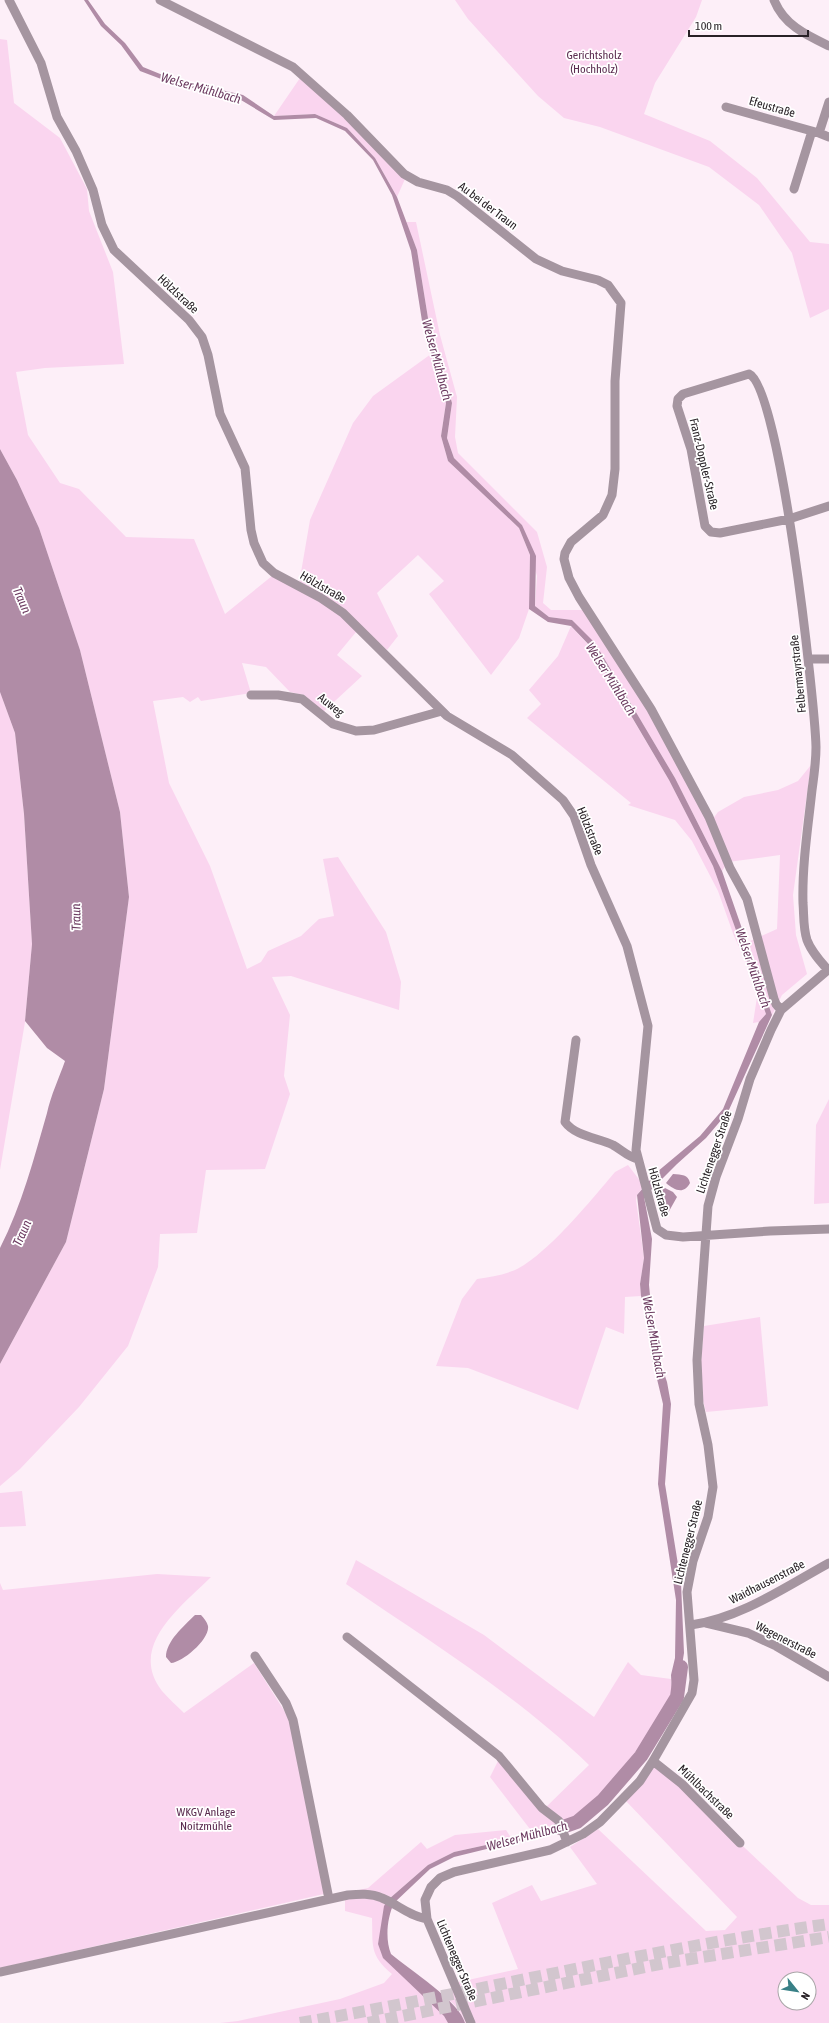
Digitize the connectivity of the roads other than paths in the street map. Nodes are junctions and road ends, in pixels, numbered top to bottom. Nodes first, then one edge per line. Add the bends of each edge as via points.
1 (9, 0) edge
2 (160, 0) edge
3 (774, 0) edge
4 (829, 46) edge
5 (829, 102) edge
6 (726, 107) dead end
7 (816, 132) junction
8 (829, 137) edge
9 (794, 190) dead end
10 (752, 375) joint
11 (829, 506) edge
12 (789, 519) junction
13 (809, 659) junction
14 (829, 659) edge
15 (251, 695) dead end
16 (442, 711) junction
17 (829, 969) edge
18 (781, 1010) junction
19 (576, 1040) dead end
20 (638, 1159) junction
21 (829, 1229) edge
22 (705, 1237) junction
23 (829, 1563) edge
24 (706, 1623) junction
25 (691, 1625) junction
26 (347, 1637) dead end
27 (255, 1656) dead end
28 (829, 1677) edge
29 (653, 1761) junction
30 (566, 1838) junction
31 (740, 1843) dead end
32 (329, 1899) junction
33 (427, 1919) junction
34 (0, 1972) edge
35 (471, 2023) edge

1 - 16 street, Hölzlstraße via 41,63 57,117 76,151 93,190 107,238 114,250 189,320 202,337 220,414 245,468 251,530 263,563 274,573 343,613
2 - 18 street, Au bei der Traun via 293,67 347,115 404,174 418,182 447,190 457,196 536,259 608,285 621,303 615,381 615,469 612,495 603,515 568,547 564,565 579,597 655,716 709,818 747,899 774,1000
3 - 4 street via 783,16 799,31
5 - 7 street
6 - 7 street, Efeustraße
7 - 8 street, Efeustraße
7 - 9 street
10 - 12 street, Felbermayrstraße via 770,425
10 - 12 street, Franz-Doppler-Straße via 744,375 683,394 678,399 677,406 691,449 706,526 710,532 720,533
11 - 12 street
12 - 13 street, Felbermayrstraße
13 - 14 street
13 - 17 street, Felbermayrstraße via 816,747 803,885 804,924 810,947
15 - 16 street, Auweg via 278,694 302,699 333,724 356,731 374,730
16 - 20 street, Hölzlstraße via 457,723 492,741 512,755 562,800 577,823 591,865 627,946 648,1026 636,1139
17 - 18 street, Lichtenegger Straße
18 - 22 street, Lichtenegger Straße via 750,1079 738,1120 716,1177 708,1206
19 - 20 street, Hölzlstraße via 565,1122 575,1130
20 - 22 street, Hölzlstraße via 657,1229 662,1234 674,1237
21 - 22 street, Hölzlstraße
22 - 25 street, Lichtenegger Straße via 697,1360 699,1404 708,1444 713,1487 708,1517 693,1561 687,1592
23 - 24 street, Waidhausenstraße via 747,1609
24 - 25 street, Waidhausenstraße
24 - 28 street, Wegenerstraße via 748,1633
25 - 29 street, Lichtenegger Straße via 694,1680 692,1693
26 - 30 street via 499,1756 542,1808 559,1821
27 - 32 street via 286,1703 293,1720
29 - 30 street, Lichtenegger Straße via 640,1781 600,1822
29 - 31 street, Mühlbachstraße via 682,1784
30 - 33 street, Lichtenegger Straße via 550,1850 454,1872 440,1878 431,1887 425,1900
32 - 33 street via 362,1894 382,1898 407,1913
32 - 34 street
33 - 35 street, Lichtenegger Straße

